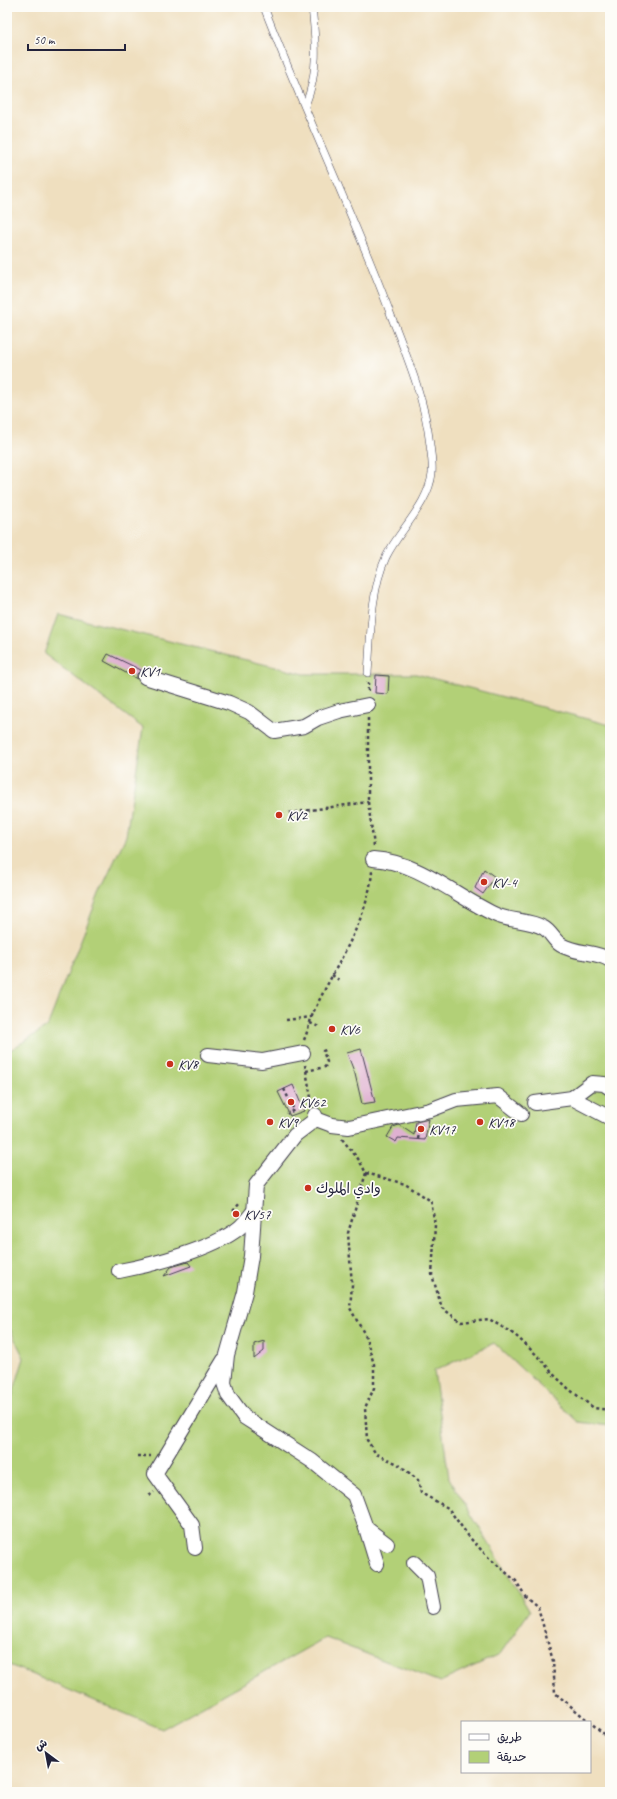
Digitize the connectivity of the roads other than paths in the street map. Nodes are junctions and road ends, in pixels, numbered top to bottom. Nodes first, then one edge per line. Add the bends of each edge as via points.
1 (264, 7) edge
2 (312, 7) edge
3 (305, 106) junction
4 (368, 673) road end
5 (145, 678) dead end
6 (368, 705) road end
7 (373, 859) road end
8 (610, 960) edge
9 (303, 1054) road end
10 (208, 1055) dead end
11 (610, 1088) edge
12 (572, 1098) junction
13 (534, 1104) dead end
14 (520, 1114) dead end
15 (610, 1118) edge
16 (253, 1212) junction
17 (118, 1271) dead end
18 (226, 1355) junction
19 (366, 1528) junction
20 (387, 1544) dead end
21 (195, 1548) dead end
22 (414, 1563) dead end
23 (376, 1564) dead end
24 (433, 1607) dead end

1 - 3 lane
2 - 3 lane via 316,65 312,89
3 - 4 lane via 367,252 407,357 426,417 432,459 432,474 427,490 418,510 386,558 380,576 374,597
5 - 6 street via 229,703 249,712 274,731 304,726 339,711
7 - 8 street via 390,860 421,872 496,915 532,922 546,928 560,945
9 - 10 street via 262,1061
11 - 12 street via 604,1084 592,1083
12 - 13 street
12 - 15 street
14 - 16 street via 498,1096 471,1104 456,1100 416,1116 349,1127 332,1125 316,1117 295,1135 256,1185
16 - 17 street via 239,1228 220,1240 149,1265
16 - 18 street via 251,1256 245,1292
18 - 19 street via 224,1383 235,1406 244,1417 312,1461 354,1495
18 - 21 street via 155,1474 192,1525
19 - 20 street
19 - 23 street
22 - 24 street via 427,1576

